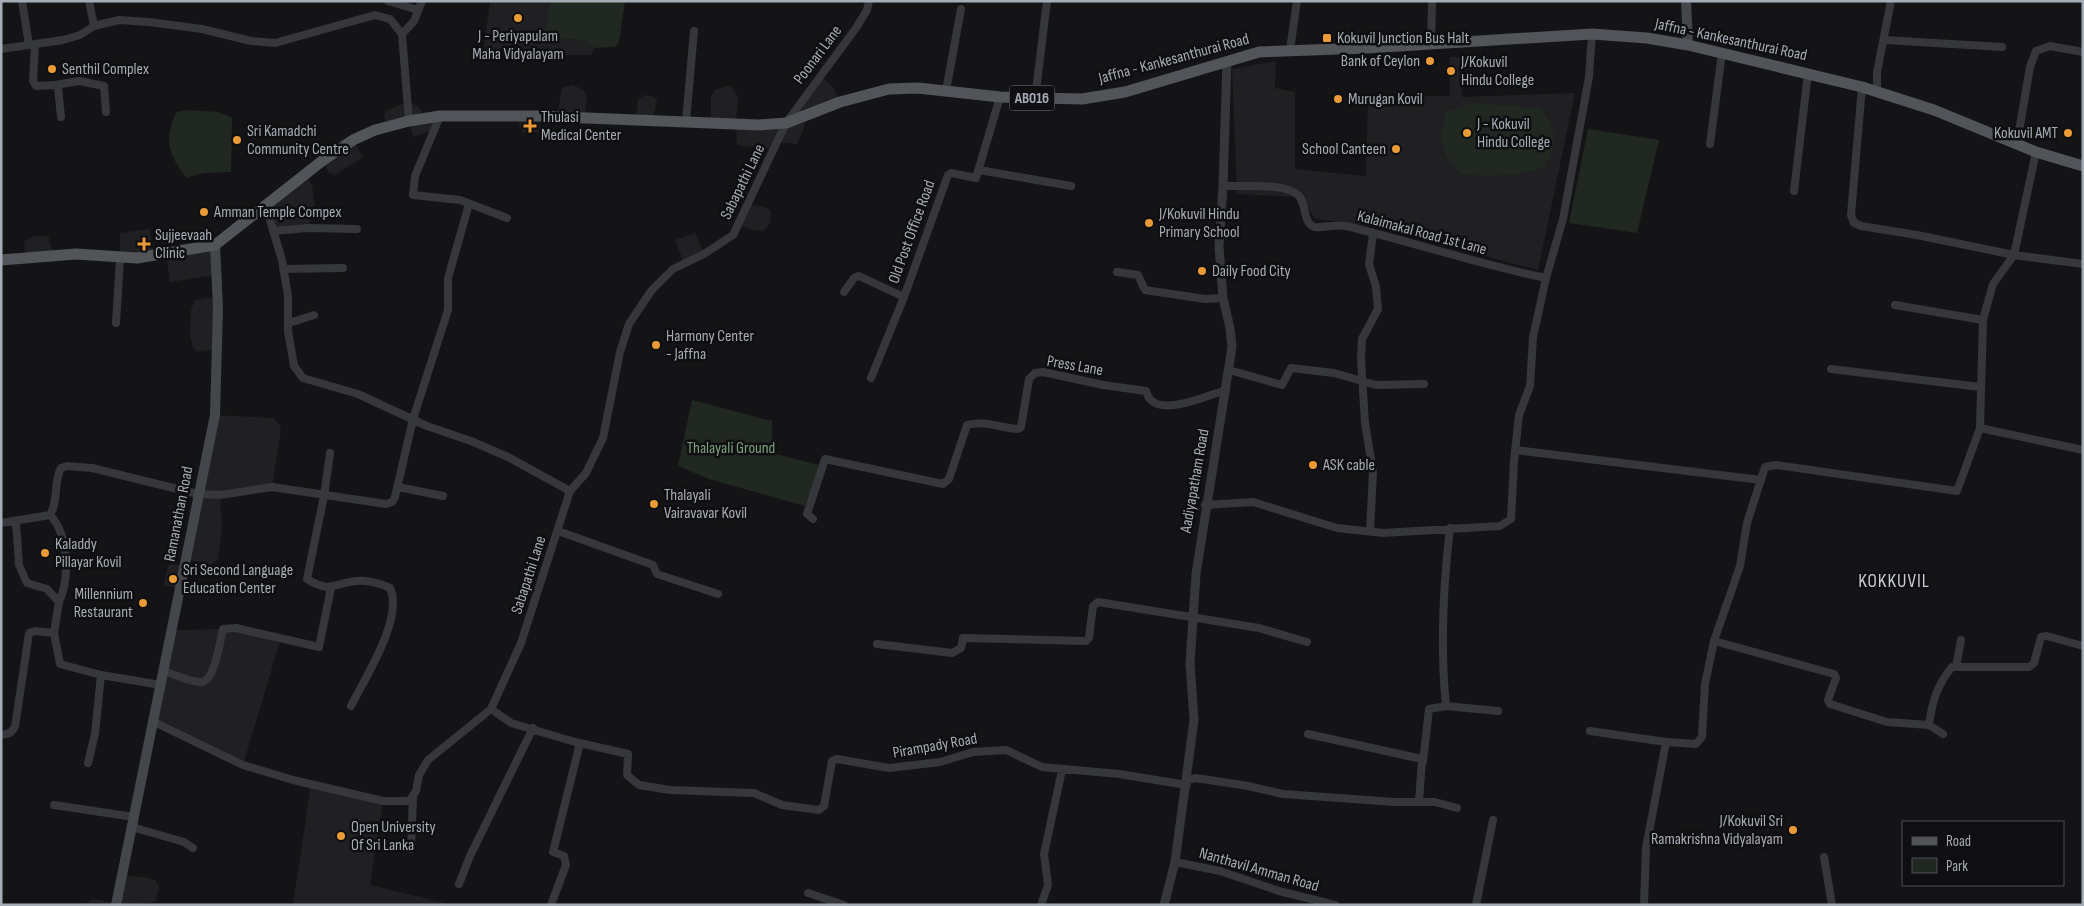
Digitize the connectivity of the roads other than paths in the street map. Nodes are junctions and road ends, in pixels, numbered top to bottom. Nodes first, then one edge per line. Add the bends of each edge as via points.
1 (22, 1) edge
2 (89, 1) edge
3 (388, 1) edge
4 (422, 1) edge
5 (869, 1) edge
6 (1047, 1) edge
7 (1297, 1) edge
8 (1432, 1) edge
9 (1686, 1) edge
10 (1891, 1) edge
11 (961, 9) dead end
12 (418, 10) junction
13 (94, 26) junction
14 (694, 31) dead end
15 (402, 34) junction
16 (1592, 34) junction
17 (1885, 40) junction
18 (1432, 44) junction
19 (32, 45) junction
20 (1688, 45) junction
21 (2002, 47) dead end
22 (1, 49) edge
23 (1290, 50) junction
24 (2083, 52) edge
25 (1722, 53) junction
26 (1227, 61) junction
27 (1808, 73) junction
28 (55, 85) junction
29 (1862, 87) junction
30 (946, 91) junction
31 (1877, 92) junction
32 (1000, 97) junction
33 (1035, 99) junction
34 (106, 112) dead end
35 (440, 116) junction
36 (61, 117) dead end
37 (410, 121) junction
38 (686, 121) junction
39 (786, 122) junction
40 (2017, 143) junction
41 (1710, 144) dead end
42 (2036, 152) junction
43 (2083, 166) edge
44 (979, 170) junction
45 (1071, 186) dead end
46 (1224, 186) junction
47 (1794, 191) dead end
48 (469, 204) junction
49 (266, 207) junction
50 (507, 218) dead end
51 (357, 229) dead end
52 (273, 231) junction
53 (1374, 234) junction
54 (215, 245) junction
55 (2014, 255) junction
56 (120, 258) junction
57 (1, 260) edge
58 (2083, 264) edge
59 (343, 268) dead end
60 (283, 269) junction
61 (1117, 272) dead end
62 (1546, 278) junction
63 (844, 292) dead end
64 (904, 297) junction
65 (1223, 298) junction
66 (1895, 305) dead end
67 (314, 316) dead end
68 (1983, 320) junction
69 (116, 323) dead end
70 (289, 323) junction
71 (1832, 369) dead end
72 (1229, 370) junction
73 (872, 378) dead end
74 (1364, 382) junction
75 (1424, 384) dead end
76 (1980, 387) junction
77 (1226, 390) junction
78 (413, 420) junction
79 (1980, 428) junction
80 (1515, 450) junction
81 (2083, 450) edge
82 (330, 453) dead end
83 (1761, 480) junction
84 (398, 487) junction
85 (570, 491) junction
86 (198, 494) junction
87 (324, 496) junction
88 (443, 496) dead end
89 (1205, 505) junction
90 (50, 515) junction
91 (813, 520) dead end
92 (16, 522) junction
93 (1, 523) edge
94 (1450, 528) junction
95 (558, 531) junction
96 (1370, 531) junction
97 (331, 588) junction
98 (718, 594) dead end
99 (59, 602) junction
100 (1192, 617) junction
101 (54, 634) junction
102 (1960, 640) dead end
103 (1307, 642) dead end
104 (1714, 642) junction
105 (878, 644) dead end
106 (2083, 646) edge
107 (1956, 667) junction
108 (164, 671) junction
109 (101, 675) junction
110 (161, 685) junction
111 (351, 706) dead end
112 (1446, 706) junction
113 (491, 709) junction
114 (1498, 711) dead end
115 (154, 722) junction
116 (1929, 725) junction
117 (533, 728) junction
118 (1590, 731) dead end
119 (1308, 734) dead end
120 (1944, 734) dead end
121 (1, 735) edge
122 (1666, 742) junction
123 (580, 743) junction
124 (1423, 762) junction
125 (88, 763) dead end
126 (1062, 770) junction
127 (1187, 783) junction
128 (413, 798) junction
129 (1419, 802) junction
130 (54, 805) dead end
131 (1457, 808) dead end
132 (1492, 820) dead end
133 (133, 822) junction
134 (193, 848) dead end
135 (411, 849) dead end
136 (1824, 857) dead end
137 (1175, 862) junction
138 (459, 884) dead end
139 (808, 893) dead end
140 (116, 905) edge
141 (552, 905) edge
142 (844, 905) edge
143 (1041, 905) edge
144 (1164, 905) edge
145 (1335, 905) edge
146 (1476, 905) edge
147 (1644, 905) edge
148 (1832, 905) edge

1 - 19 street
2 - 13 street
3 - 12 street
4 - 12 street
5 - 39 street, Poonari Lane via 856,28
6 - 33 street
7 - 23 street
8 - 18 street
9 - 20 main road
10 - 17 street
11 - 30 street
12 - 15 street via 414,21
13 - 15 street via 119,20 149,22 275,43 376,15 390,19
13 - 19 street via 80,35
14 - 38 street
15 - 37 street
16 - 18 main road, Jaffna - Kankesanthurai Road / AB016
16 - 20 main road, Jaffna - Kankesanthurai Road / AB016
16 - 62 street via 1589,77 1563,219
17 - 21 street
17 - 31 street via 1877,72
18 - 23 main road, Jaffna - Kankesanthurai Road / AB016
19 - 22 street
19 - 28 street via 33,81 36,86
20 - 25 main road, Jaffna - Kankesanthurai Road / AB016
23 - 26 main road, Jaffna - Kankesanthurai Road / AB016 via 1258,52
24 - 40 street via 2050,46 2036,51
25 - 27 main road, Jaffna - Kankesanthurai Road / AB016
25 - 41 street
26 - 33 main road, Jaffna - Kankesanthurai Road / AB016 via 1125,92 1082,99
26 - 46 street, Aadiyapatham Road
27 - 29 main road, Jaffna - Kankesanthurai Road / AB016
27 - 47 street
28 - 34 street via 79,81 104,86
28 - 36 street via 58,87
29 - 31 main road, Jaffna - Kankesanthurai Road / AB016
29 - 55 street via 1851,216 1854,223
30 - 32 main road, Jaffna - Kankesanthurai Road / AB016
30 - 39 main road, Jaffna - Kankesanthurai Road / AB016 via 889,89 840,102
31 - 40 main road, Jaffna - Kankesanthurai Road / AB016 via 1934,110
32 - 33 main road, Jaffna - Kankesanthurai Road / AB016
32 - 44 street
35 - 37 main road, Jaffna - Kankesanthurai Road / AB016
35 - 38 main road, Jaffna - Kankesanthurai Road / AB016
35 - 48 street via 415,176 413,195 452,198
37 - 49 main road, Jaffna - Kankesanthurai Road / AB016 via 375,130 353,140
38 - 39 main road, Jaffna - Kankesanthurai Road / AB016 via 759,125
39 - 85 street, Sabapathi Lane via 733,235 674,269 651,291 629,324 620,352 603,438 586,473
40 - 42 main road, Jaffna - Kankesanthurai Road / AB016
42 - 43 main road, Jaffna - Kankesanthurai Road / AB016
42 - 55 street
44 - 45 street
44 - 64 street, Old Post Office Road via 976,178 951,172 948,175
46 - 53 street, Kalaimakal Road 1st Lane via 1286,188 1301,198 1310,225 1343,226
46 - 65 street, Aadiyapatham Road via 1219,247
48 - 50 street
48 - 78 street via 448,278 448,310
49 - 52 street
49 - 54 main road, Jaffna - Kankesanthurai Road / AB016
51 - 52 street
52 - 60 street
53 - 62 street, Kalaimakal Road 1st Lane via 1400,238 1503,269
53 - 74 street via 1369,264 1378,309 1362,339
54 - 56 main road, Jaffna - Kankesanthurai Road / AB016 via 154,256
54 - 86 main road, Ramanathan Road via 217,387 215,415
55 - 58 street
55 - 68 street via 1993,284
56 - 57 main road, Jaffna - Kankesanthurai Road / AB016 via 76,254
56 - 69 street
59 - 60 street
60 - 70 street
61 - 65 street via 1138,275 1145,290 1205,299
62 - 80 street via 1533,337 1530,386 1519,415
63 - 64 street via 859,276
64 - 73 street, Old Post Office Road
65 - 72 street, Aadiyapatham Road via 1232,347
66 - 68 street
67 - 70 street
68 - 76 street
70 - 78 street via 294,366 303,378 358,394
71 - 76 street
72 - 74 street via 1282,385 1291,368 1334,373
72 - 77 street, Aadiyapatham Road
74 - 75 street via 1376,385
74 - 96 street via 1365,423 1373,472
76 - 79 street
77 - 89 street, Aadiyapatham Road
77 - 91 street, Press Lane via 1186,403 1163,406 1152,401 1146,391 1035,373 1029,379 1021,427 1018,430 976,422 967,425 949,479 943,484 825,459 807,514
78 - 84 street
78 - 85 street via 508,457
79 - 81 street
79 - 83 street via 1957,491 1776,465 1766,468
80 - 83 street
80 - 94 street via 1511,519 1500,526
82 - 87 street
83 - 104 street via 1747,522 1740,566
84 - 87 street via 392,502 386,504
84 - 88 street
85 - 95 street, Sabapathi Lane
86 - 87 street via 220,495 272,487
86 - 90 street via 133,476 67,466 61,468 57,475 55,501
86 - 108 main road, Ramanathan Road
87 - 97 street via 307,579
89 - 96 street via 1253,502 1337,528
89 - 100 street, Aadiyapatham Road
90 - 92 street
90 - 99 street via 61,534 65,557 66,580
92 - 93 street
92 - 99 street via 19,565 27,583 47,589
94 - 96 street
94 - 112 street via 1442,654
95 - 98 street via 653,565 657,574
95 - 113 street, Sabapathi Lane via 521,643
97 - 108 street via 319,647 236,628 223,629 208,680 200,682
97 - 111 street via 354,581 377,582 390,588 393,594 386,634
99 - 101 street
100 - 103 street via 1259,628
100 - 105 street via 1098,602 1093,606 1086,641 963,638 961,648 952,653
100 - 127 street, Aadiyapatham Road via 1190,663 1194,720
101 - 109 street via 60,664
101 - 121 street via 29,633 15,727 10,733
102 - 107 street
104 - 116 street via 1834,674 1836,678 1828,700 1830,704 1887,722
104 - 122 street via 1705,684 1700,742
106 - 107 street via 2048,636 2040,637 2034,663 2028,667
107 - 116 street via 1942,679 1932,701
108 - 110 main road, Ramanathan Road
109 - 110 street
109 - 125 street via 95,734
110 - 115 main road, Ramanathan Road
112 - 114 street
112 - 124 street via 1429,708
113 - 117 street, Pirampady Road via 511,723
113 - 128 street, Sabapathi Lane via 428,760 419,775
115 - 128 street via 243,765 293,780 383,801 409,801
115 - 133 main road, Ramanathan Road
116 - 120 street
117 - 123 street, Pirampady Road
117 - 138 street
118 - 122 street
119 - 124 street via 1419,758
122 - 147 street via 1646,848
123 - 126 street, Pirampady Road via 628,754 627,775 639,785 670,790 754,793 782,805 819,810 824,806 832,761 837,759 890,768 940,762 973,752 1006,750 1042,767
123 - 141 street via 553,852 564,856 566,865
124 - 129 street
126 - 127 street, Pirampady Road
126 - 143 street via 1044,854 1048,885
127 - 129 street, Pirampady Road via 1196,778 1312,798
127 - 137 street, Aadiyapatham Road
128 - 135 street, Sabapathi Lane
129 - 131 street, Pirampady Road
130 - 133 street
132 - 146 street
133 - 134 street
133 - 140 main road, Ramanathan Road
136 - 148 street
137 - 144 street, Aadiyapatham Road
137 - 145 street, Nanthavil Amman Road via 1220,871
139 - 142 street

